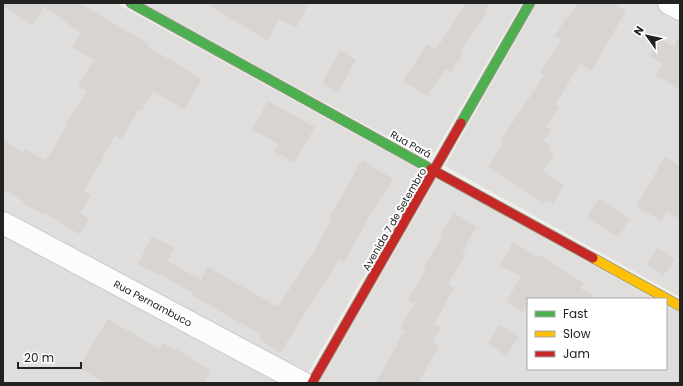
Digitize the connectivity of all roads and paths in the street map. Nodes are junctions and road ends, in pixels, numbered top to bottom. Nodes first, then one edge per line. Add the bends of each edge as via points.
1 (131, 3) edge
2 (530, 3) edge
3 (669, 3) edge
4 (680, 9) edge
5 (435, 169) junction
6 (3, 223) edge
7 (666, 298) edge
8 (667, 299) edge
9 (680, 306) edge
10 (302, 383) edge
11 (312, 383) edge

1 - 5 street, Rua Pará
2 - 5 street, Avenida 7 de Setembro
3 - 4 street
5 - 7 street, Rua Pará
5 - 11 street, Avenida 7 de Setembro
6 - 10 street, Rua Pernambuco
8 - 9 street, Rua Pará

